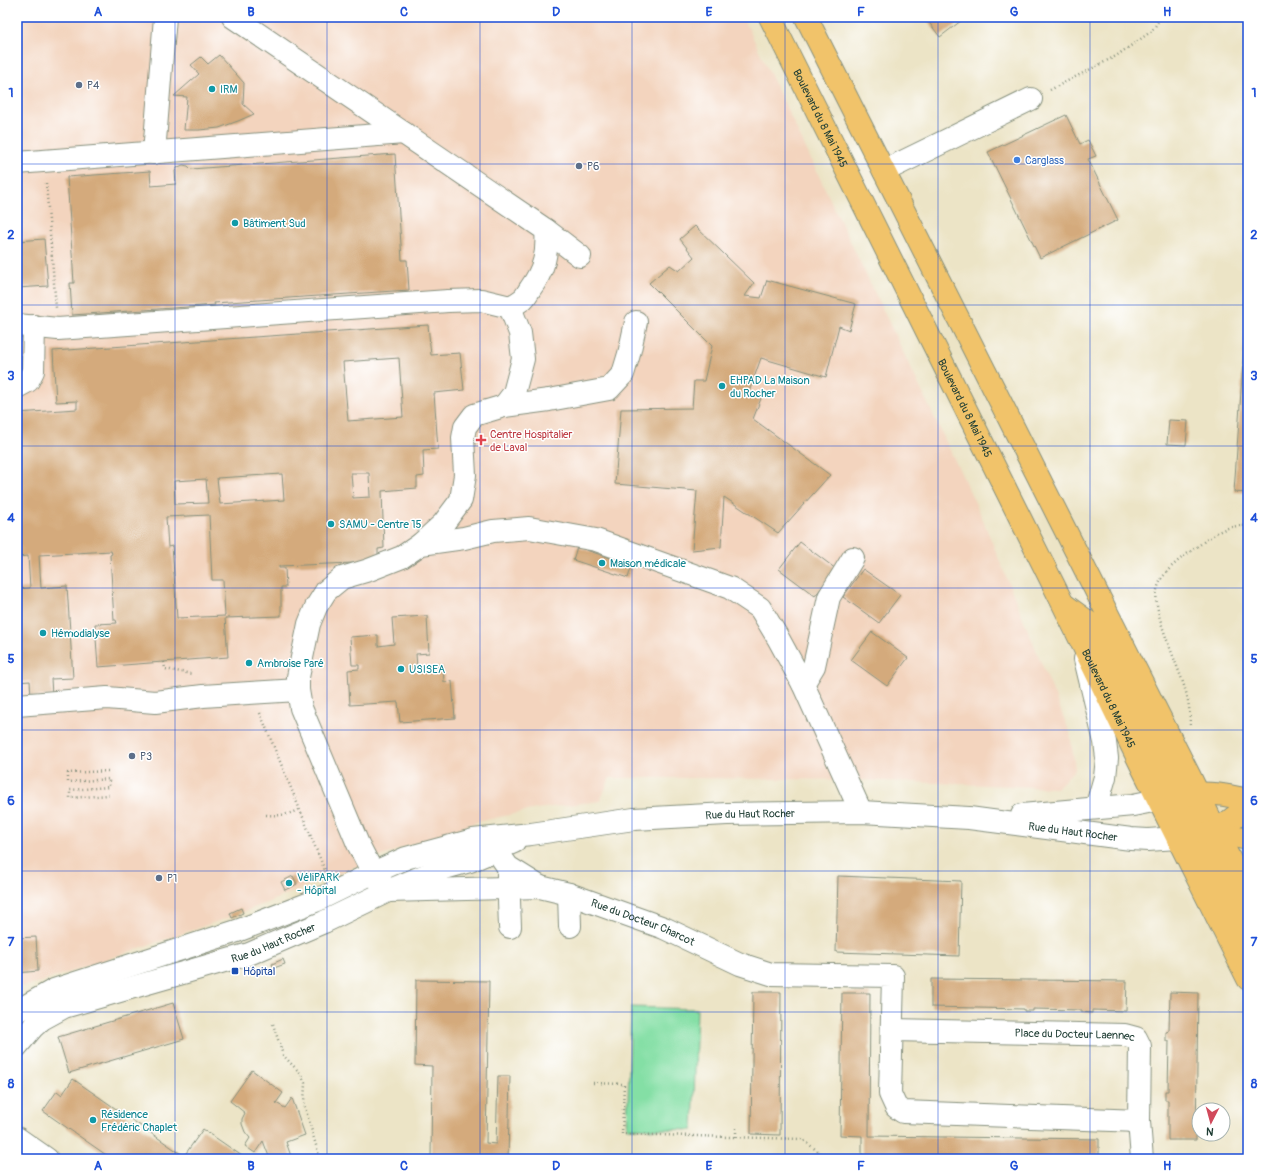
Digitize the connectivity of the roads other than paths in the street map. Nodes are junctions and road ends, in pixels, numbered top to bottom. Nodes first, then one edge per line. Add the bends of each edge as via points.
1 (165, 17) edge
2 (233, 17) edge
3 (770, 17) edge
4 (806, 17) edge
5 (1031, 100) road end
6 (404, 133) junction
7 (154, 153) junction
8 (17, 163) edge
9 (884, 171) junction
10 (546, 230) junction
11 (580, 256) dead end
12 (510, 307) junction
13 (636, 322) dead end
14 (25, 326) edge
15 (17, 387) edge
16 (504, 406) junction
17 (421, 544) junction
18 (853, 558) dead end
19 (1063, 604) junction
20 (1079, 636) junction
21 (803, 684) junction
22 (298, 690) junction
23 (17, 705) edge
24 (1180, 792) junction
25 (1248, 793) edge
26 (1248, 800) edge
27 (1096, 808) junction
28 (861, 812) junction
29 (1248, 812) edge
30 (969, 818) junction
31 (532, 834) junction
32 (1196, 835) junction
33 (1248, 839) edge
34 (473, 840) junction
35 (502, 859) junction
36 (470, 861) junction
37 (373, 873) junction
38 (540, 887) junction
39 (509, 888) junction
40 (479, 889) junction
41 (388, 891) junction
42 (569, 894) junction
43 (1248, 897) edge
44 (570, 926) dead end
45 (510, 927) dead end
46 (1248, 935) edge
47 (159, 957) junction
48 (176, 975) junction
49 (1248, 979) edge
50 (17, 1011) edge
51 (892, 1030) junction
52 (17, 1046) edge
53 (1139, 1121) junction
54 (17, 1138) edge
55 (47, 1159) edge
56 (1142, 1159) edge

1 - 7 street
2 - 6 street
3 - 19 main road, Boulevard du 8 Mai 1945
4 - 9 main road, Boulevard du 8 Mai 1945
5 - 9 street
6 - 7 street
6 - 10 street
7 - 8 street
9 - 24 main road, Boulevard du 8 Mai 1945
10 - 11 street
10 - 12 street via 546,258 541,270 523,299
12 - 14 street via 481,300 448,301 58,328
12 - 16 street via 520,333 523,359 514,393
13 - 16 street via 623,374 609,389
14 - 15 street via 33,371 28,381
16 - 17 street via 474,415 465,427 465,475 461,500 443,524
17 - 21 street via 493,531 529,528 596,540 730,588 760,608
17 - 22 street via 402,557 342,578 326,591 309,624 298,676
18 - 21 street via 829,597 814,666
19 - 20 main road, Boulevard du 8 Mai 1945
19 - 24 main road via 1095,627
20 - 24 main road, Boulevard du 8 Mai 1945
20 - 27 street via 1107,758 1105,777
21 - 28 street
22 - 23 street via 155,702 107,698
22 - 37 street via 301,708 358,844
24 - 25 main road via 1234,787
24 - 26 main road via 1224,795
24 - 27 street, Rue du Haut Rocher via 1132,805
24 - 32 main road, Boulevard du 8 Mai 1945
24 - 32 main road, Boulevard du 8 Mai 1945
27 - 30 street, Rue du Haut Rocher
28 - 30 street, Rue du Haut Rocher
28 - 31 street, Rue du Haut Rocher via 634,818
29 - 32 main road
30 - 32 street, Rue du Haut Rocher via 1148,840
31 - 34 street, Rue du Haut Rocher
31 - 35 street, Rue du Haut Rocher
32 - 33 main road
32 - 43 main road, Boulevard du 8 Mai 1945
32 - 46 main road
32 - 49 main road, Boulevard du 8 Mai 1945
34 - 35 street
34 - 36 street
34 - 37 street, Rue du Haut Rocher via 406,858
35 - 36 street, Rue du Haut Rocher
35 - 38 street
35 - 39 street
36 - 40 street
36 - 41 street, Rue du Haut Rocher via 438,870
37 - 41 street
37 - 47 street, Rue du Haut Rocher via 311,903
38 - 39 street, Rue du Docteur Charcot
38 - 42 street, Rue du Docteur Charcot
39 - 40 street, Rue du Docteur Charcot
39 - 45 street
40 - 41 street, Rue du Docteur Charcot
41 - 48 street, Rue du Haut Rocher via 249,954
42 - 44 street
42 - 51 street, Rue du Docteur Charcot via 664,928 740,964 771,974 893,976
47 - 48 street
47 - 50 street, Rue du Haut Rocher via 54,990
48 - 52 street, Rue du Haut Rocher via 64,1007 42,1019
51 - 53 street via 890,1094 896,1107 903,1112
51 - 53 street, Place du Docteur Laennec via 1125,1035 1136,1038 1140,1046
53 - 56 street, Place du Docteur Laennec
54 - 55 street

